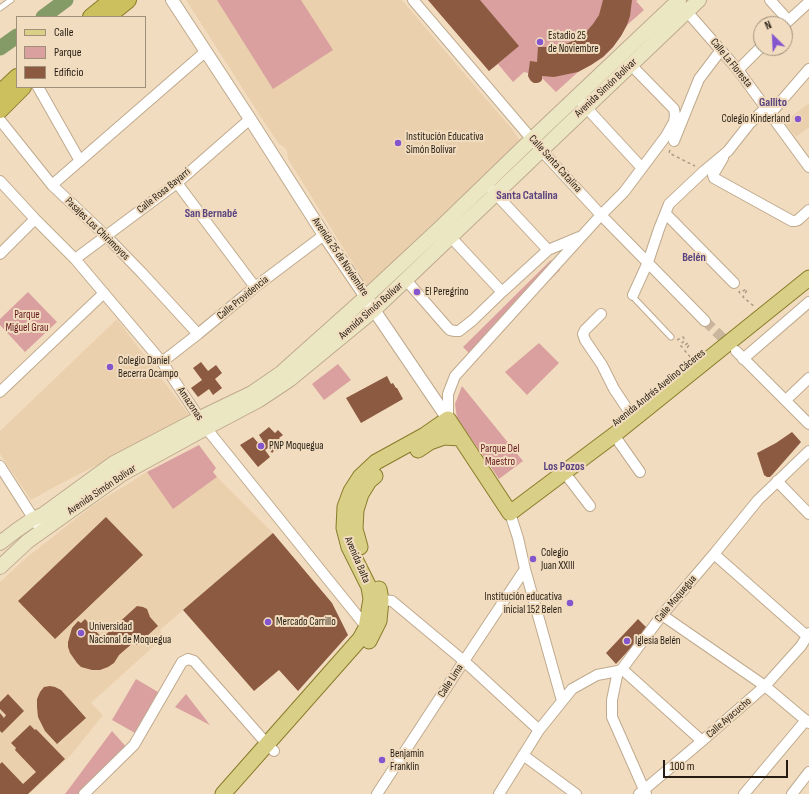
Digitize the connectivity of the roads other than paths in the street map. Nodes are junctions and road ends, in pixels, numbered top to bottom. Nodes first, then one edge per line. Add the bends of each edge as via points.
1 (11, 0) edge
2 (112, 0) edge
3 (128, 0) edge
4 (172, 0) edge
5 (413, 0) edge
6 (699, 0) edge
7 (770, 0) edge
8 (809, 2) edge
9 (680, 3) edge
10 (0, 8) edge
11 (92, 16) edge
12 (108, 16) edge
13 (782, 16) edge
14 (793, 16) edge
15 (721, 50) junction
16 (206, 52) junction
17 (753, 55) edge
18 (612, 64) junction
19 (626, 70) junction
20 (738, 70) junction
21 (809, 71) edge
22 (16, 78) edge
23 (22, 88) edge
24 (39, 88) edge
25 (0, 92) edge
26 (576, 97) junction
27 (586, 107) junction
28 (0, 110) edge
29 (768, 111) junction
30 (250, 119) junction
31 (0, 120) edge
32 (532, 139) junction
33 (674, 141) dead end
34 (541, 150) junction
35 (728, 151) junction
36 (80, 161) junction
37 (809, 167) edge
38 (642, 168) junction
39 (0, 182) edge
40 (177, 183) junction
41 (52, 185) junction
42 (491, 189) junction
43 (809, 210) edge
44 (666, 214) junction
45 (601, 215) junction
46 (35, 219) junction
47 (446, 232) junction
48 (324, 235) junction
49 (106, 236) junction
50 (582, 236) junction
51 (548, 250) junction
52 (0, 254) edge
53 (74, 259) junction
54 (648, 262) junction
55 (809, 266) edge
56 (809, 278) edge
57 (406, 280) junction
58 (734, 283) road end
59 (255, 287) junction
60 (502, 292) junction
61 (104, 293) junction
62 (633, 295) joint
63 (366, 297) junction
64 (809, 302) edge
65 (374, 310) junction
66 (601, 314) dead end
67 (705, 321) tunnel mouth
68 (198, 334) junction
69 (671, 337) road end
70 (162, 362) junction
71 (809, 378) edge
72 (0, 392) edge
73 (786, 400) junction
74 (632, 416) junction
75 (448, 419) junction
76 (203, 422) junction
77 (809, 424) edge
78 (614, 435) junction
79 (460, 438) junction
80 (809, 451) edge
81 (0, 466) edge
82 (118, 468) junction
83 (564, 472) junction
84 (640, 472) dead end
85 (777, 481) junction
86 (590, 506) dead end
87 (508, 510) junction
88 (809, 514) edge
89 (33, 519) junction
90 (42, 531) junction
91 (0, 543) edge
92 (714, 554) junction
93 (0, 567) edge
94 (525, 569) junction
95 (376, 599) junction
96 (662, 615) junction
97 (370, 630) junction
98 (808, 635) edge
99 (464, 661) junction
100 (620, 670) junction
101 (765, 686) junction
102 (562, 701) junction
103 (808, 722) edge
104 (539, 730) junction
105 (702, 741) junction
106 (271, 748) junction
107 (524, 755) junction
108 (809, 772) edge
109 (381, 793) edge
110 (643, 793) edge
111 (84, 794) edge
112 (223, 794) edge
113 (237, 794) edge
114 (499, 794) edge
115 (576, 794) edge
116 (744, 794) edge
117 (792, 794) edge

1 - 10 lane
2 - 11 highway
3 - 12 highway
4 - 16 street, Avenida 25 de Noviembre
5 - 32 street, Calle Santa Catalina
6 - 9 main road, Avenida Simón Bolívar
7 - 13 street
8 - 14 street
9 - 15 street, Calle La Floresta
9 - 18 main road, Avenida Simón Bolívar
9 - 19 main road, Avenida Simón Bolívar
15 - 20 street, Calle La Floresta
15 - 33 street via 699,79
16 - 30 street, Avenida 25 de Noviembre
16 - 36 street
17 - 20 street
18 - 19 main road
18 - 26 main road, Avenida Simón Bolívar
19 - 27 main road, Avenida Simón Bolívar
19 - 38 street via 674,109 675,115 666,136
20 - 29 street, Calle La Floresta
21 - 29 street
22 - 25 highway
23 - 28 highway
24 - 36 street
26 - 27 street
26 - 32 main road, Avenida Simón Bolívar
27 - 34 main road, Avenida Simón Bolívar
27 - 38 street
29 - 35 street via 750,123
29 - 37 street, Calle La Floresta
30 - 40 street, Calle Rosa Bayarri
30 - 48 street, Avenida 25 de Noviembre
31 - 41 street, Pasajes Los Chirimoyos
32 - 34 street, Calle Santa Catalina
32 - 42 main road, Avenida Simón Bolívar
34 - 42 main road, Avenida Simón Bolívar
34 - 45 street, Calle Santa Catalina
35 - 43 street via 713,175 714,178 792,221 798,220
35 - 44 street via 670,204
36 - 41 street
38 - 45 street via 624,192
39 - 46 street, Amazonas
40 - 49 street, Calle Rosa Bayarri
40 - 59 street
41 - 49 street, Pasajes Los Chirimoyos
42 - 47 main road, Avenida Simón Bolívar
42 - 51 street
44 - 54 street
44 - 58 street
45 - 50 street
45 - 54 street, Calle Santa Catalina
46 - 52 street
46 - 53 street, Amazonas
47 - 57 main road, Avenida Simón Bolívar
47 - 60 street
47 - 63 main road, Avenida Simón Bolívar
48 - 59 street, Calle Providencia
48 - 63 street, Avenida 25 de Noviembre
49 - 53 street, Calle Rosa Bayarri
49 - 68 street, Pasajes Los Chirimoyos
50 - 51 street
50 - 75 street via 455,376 448,394
51 - 60 street
53 - 61 street, Amazonas
54 - 62 street
54 - 67 street, Calle Santa Catalina
55 - 74 main road, Avenida Andrés Avelino Cáceres via 693,360
56 - 74 main road, Avenida Andrés Avelino Cáceres
57 - 60 street via 447,327 455,331 459,331 473,320
57 - 65 main road, Avenida Simón Bolívar
59 - 68 street, Calle Providencia
61 - 70 street, Amazonas
61 - 72 street
62 - 69 lane
63 - 65 street, Avenida 25 de Noviembre
63 - 76 main road, Avenida Simón Bolívar via 281,373
64 - 73 street via 740,355
65 - 75 street, Avenida 25 de Noviembre
65 - 76 main road, Avenida Simón Bolívar via 289,380 259,400
66 - 74 street via 583,334
68 - 70 street, Calle Providencia
70 - 76 street, Amazonas
71 - 73 street
73 - 77 street
74 - 78 main road, Avenida Andrés Avelino Cáceres
74 - 87 main road, Avenida Andrés Avelino Cáceres via 609,429
75 - 79 main road, Avenida 25 de Noviembre
75 - 95 main road, Avenida Balta via 376,462 360,477 351,491 344,528 349,547
76 - 82 main road, Avenida Simón Bolívar
76 - 97 street, Amazonas
78 - 83 main road, Avenida Andrés Avelino Cáceres
78 - 84 street
79 - 87 main road, Avenida 25 de Noviembre
79 - 95 main road, Avenida Balta via 444,437 430,442 382,470 369,481 361,494 356,510 355,528 359,545 379,588
80 - 85 street, Calle Moquegua
81 - 89 street
82 - 89 main road, Avenida Simón Bolívar
82 - 90 main road, Avenida Simón Bolívar
83 - 86 street
83 - 87 main road, Avenida Andrés Avelino Cáceres
85 - 88 street
85 - 92 street, Calle Moquegua
87 - 94 street
89 - 90 street
89 - 91 main road, Avenida Simón Bolívar
90 - 93 main road, Avenida Simón Bolívar
92 - 96 street, Calle Moquegua
92 - 98 street
94 - 99 street, Calle Lima
94 - 102 street
95 - 97 main road, Avenida Balta via 379,621
95 - 99 street via 392,601
96 - 100 street, Calle Moquegua
96 - 101 street
97 - 106 main road, Avenida Balta via 367,645
98 - 101 street, Calle Ayacucho
99 - 104 street
99 - 109 street, Calle Lima
100 - 102 street via 597,675 572,689
100 - 105 street
100 - 110 street via 612,700 612,717
101 - 103 street
101 - 105 street, Calle Ayacucho
102 - 104 street
103 - 116 street
104 - 107 street
105 - 110 street, Calle Ayacucho
106 - 111 street via 194,661 188,659 182,662 134,745
106 - 112 main road, Avenida Balta
106 - 113 main road, Avenida Balta
107 - 114 street
107 - 115 street
108 - 117 street

